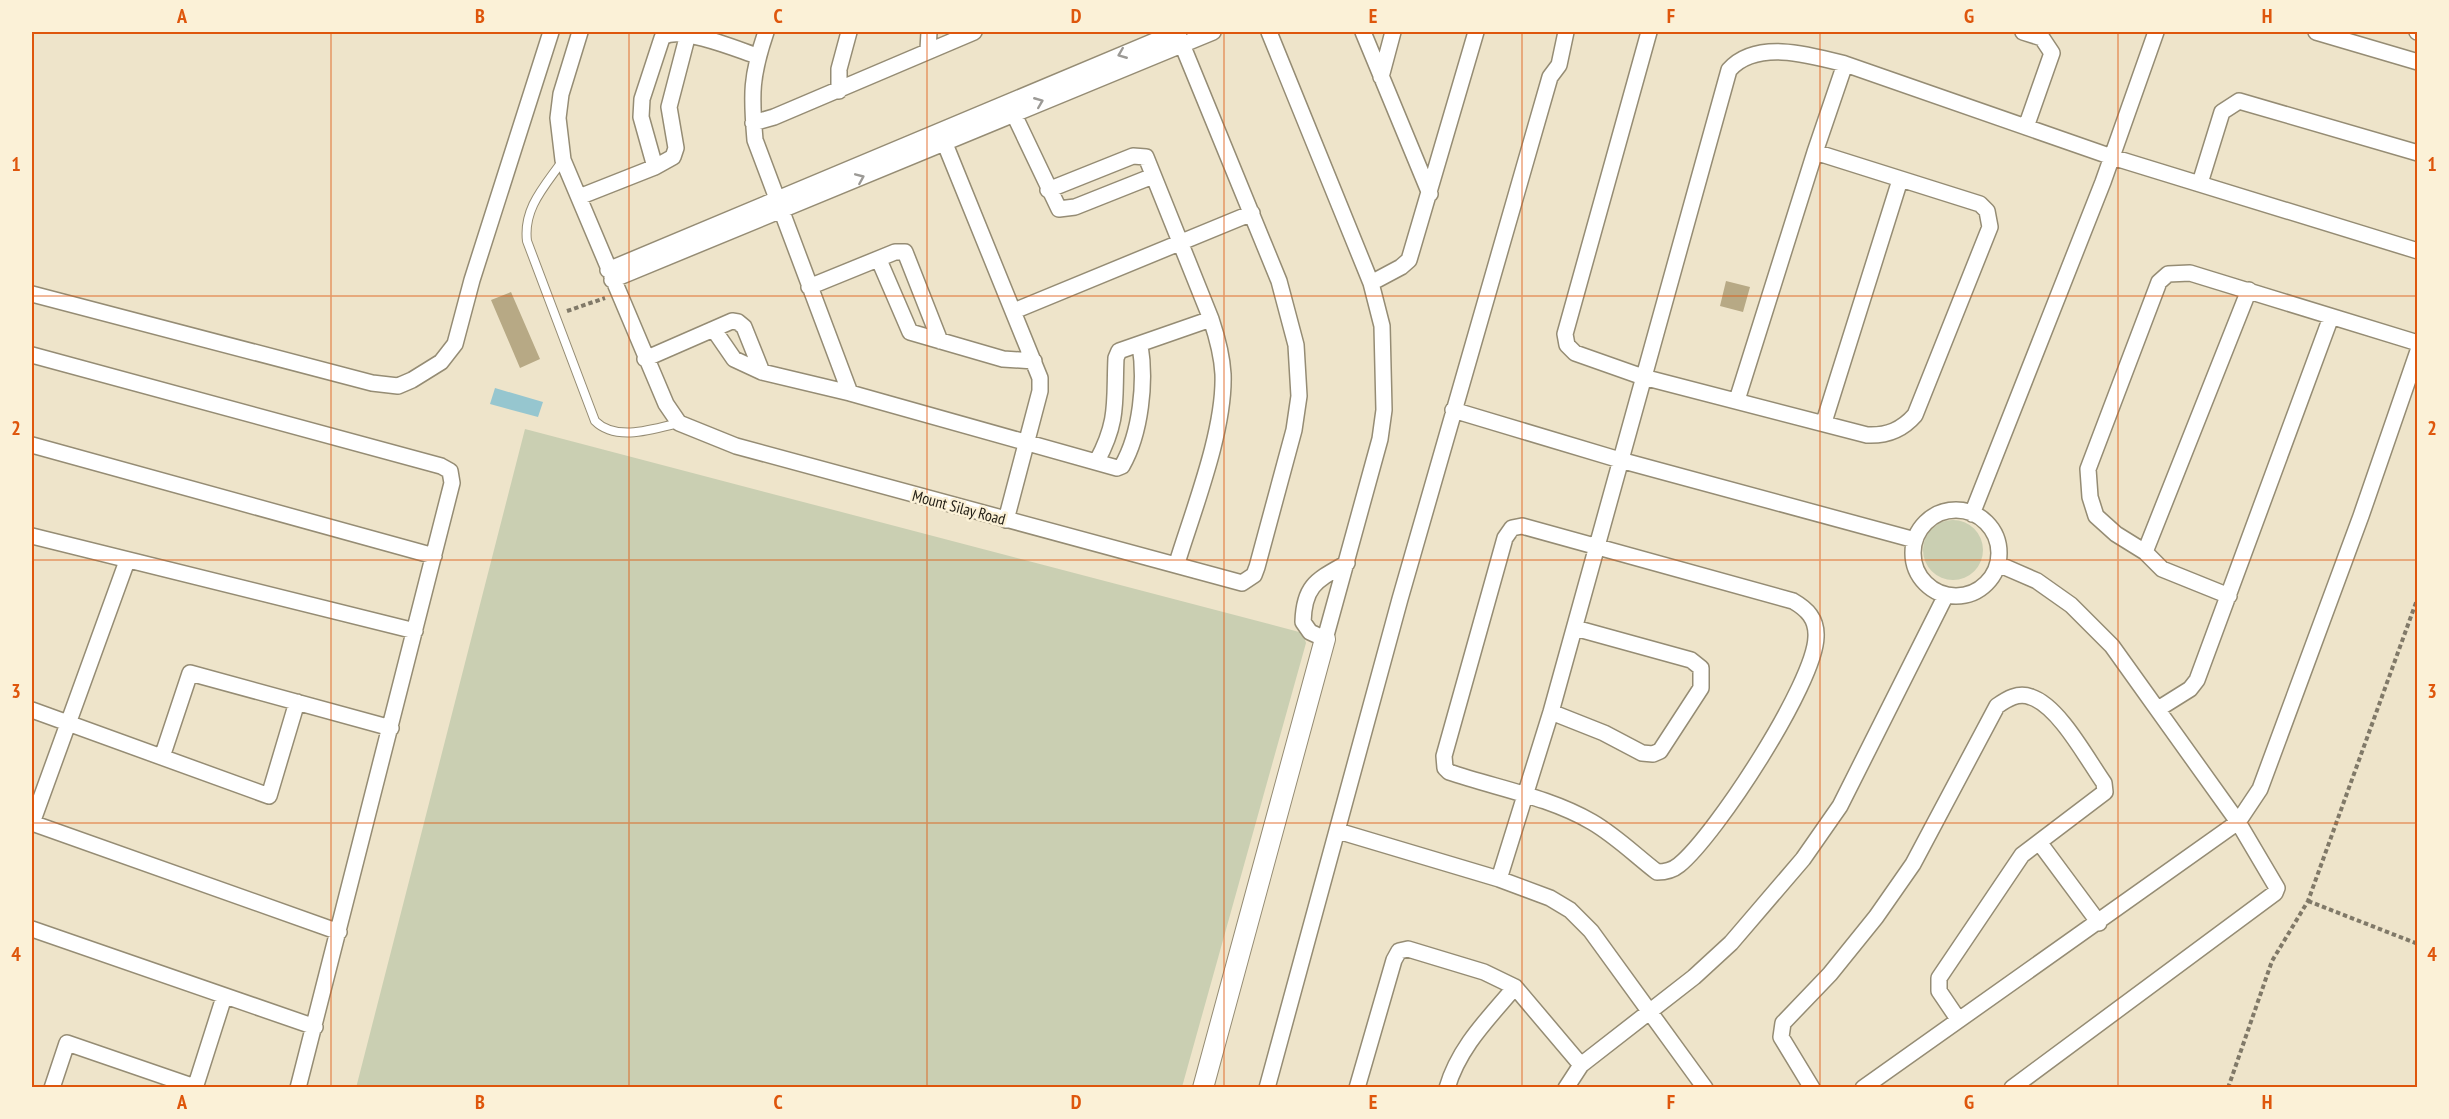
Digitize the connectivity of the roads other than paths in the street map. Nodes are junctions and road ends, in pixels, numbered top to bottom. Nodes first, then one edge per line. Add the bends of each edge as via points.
1 (551, 32) edge
2 (580, 32) edge
3 (766, 32) edge
4 (849, 32) edge
5 (929, 32) edge
6 (974, 32) edge
7 (1213, 32) edge
8 (1269, 32) edge
9 (1363, 32) edge
10 (1393, 32) edge
11 (1476, 32) edge
12 (1566, 32) edge
13 (1649, 32) edge
14 (2023, 32) edge
15 (2156, 32) edge
16 (2316, 32) edge
17 (688, 34) junction
18 (1179, 36) edge
19 (928, 50) junction
20 (757, 56) junction
21 (2418, 62) edge
22 (1845, 64) junction
23 (1381, 77) junction
24 (839, 91) junction
25 (1010, 107) junction
26 (753, 123) junction
27 (2026, 127) junction
28 (942, 137) junction
29 (1815, 152) junction
30 (2418, 153) edge
31 (2112, 157) junction
32 (563, 160) junction
33 (655, 167) junction
34 (1153, 176) junction
35 (1900, 180) junction
36 (2200, 183) junction
37 (1048, 190) junction
38 (1430, 194) junction
39 (579, 197) junction
40 (779, 206) junction
41 (1252, 213) junction
42 (1182, 243) junction
43 (2418, 251) edge
44 (879, 260) junction
45 (612, 281) junction
46 (1371, 283) junction
47 (809, 287) junction
48 (2249, 290) junction
49 (32, 294) edge
50 (1014, 311) junction
51 (2331, 317) junction
52 (1211, 319) junction
53 (714, 330) junction
54 (940, 341) junction
55 (2418, 343) edge
56 (1140, 345) junction
57 (2418, 351) edge
58 (32, 355) edge
59 (645, 359) junction
60 (1034, 361) junction
61 (762, 372) junction
62 (1643, 377) junction
63 (850, 393) junction
64 (1737, 400) junction
65 (1453, 410) junction
66 (1824, 422) junction
67 (679, 423) junction
68 (1025, 442) junction
69 (32, 445) edge
70 (1620, 460) junction
71 (1097, 461) junction
72 (1972, 514) junction
73 (1006, 520) junction
74 (32, 536) edge
75 (1915, 540) junction
76 (1596, 545) junction
77 (2145, 552) junction
78 (434, 556) junction
79 (127, 561) junction
80 (1178, 563) junction
81 (1347, 563) junction
82 (1998, 564) junction
83 (1946, 595) junction
84 (2229, 596) junction
85 (1575, 628) junction
86 (415, 631) junction
87 (1325, 639) junction
88 (297, 702) junction
89 (2158, 709) junction
90 (32, 710) edge
91 (1551, 712) junction
92 (69, 723) junction
93 (391, 728) junction
94 (162, 757) junction
95 (1527, 795) junction
96 (2238, 822) junction
97 (32, 823) edge
98 (1338, 831) junction
99 (2039, 842) junction
100 (1499, 879) junction
101 (2099, 923) junction
102 (32, 929) edge
103 (339, 932) junction
104 (1515, 987) junction
105 (224, 997) junction
106 (1649, 1010) junction
107 (1958, 1019) junction
108 (315, 1027) junction
109 (1581, 1065) junction
110 (195, 1087) edge
111 (52, 1088) edge
112 (298, 1088) edge
113 (1203, 1088) edge
114 (1267, 1088) edge
115 (1357, 1088) edge
116 (1447, 1088) edge
117 (1566, 1088) edge
118 (1705, 1088) edge
119 (1812, 1088) edge
120 (1863, 1088) edge
121 (2012, 1088) edge

1 - 49 street via 455,344 441,362 412,380 398,386 372,383
2 - 32 street via 561,94 558,118
3 - 20 street
4 - 24 street via 839,69
5 - 19 street
6 - 19 street
7 - 18 street
8 - 46 street
9 - 23 street
10 - 23 street
11 - 38 street
12 - 65 street
13 - 62 street via 1565,334 1567,345 1584,358
14 - 27 street via 2042,38 2052,53
15 - 31 street
16 - 21 street
17 - 20 street
17 - 33 street via 669,107 675,153
17 - 33 street via 673,32 663,38 642,99 641,117
18 - 25 street
18 - 41 street
19 - 24 street
20 - 26 street via 750,99
22 - 27 street
22 - 29 street
22 - 62 street via 1810,55 1776,53 1750,55 1737,60 1729,70
23 - 38 street
24 - 26 street
25 - 28 street
25 - 37 street
26 - 40 street via 755,140
27 - 31 street
28 - 40 street
28 - 50 street
29 - 35 street
29 - 64 street
30 - 36 street via 2239,101 2222,112
31 - 36 street
31 - 72 street
32 - 39 street
32 - 67 lane via 530,209 527,241 595,421 619,433
33 - 39 street
34 - 37 street via 1064,210 1056,207
34 - 37 street via 1146,157 1133,156
34 - 42 street
35 - 66 street
35 - 66 street via 1980,204 1990,218 1990,227 1915,415 1892,433 1878,435
36 - 43 street
38 - 46 street via 1409,260
39 - 45 street
40 - 45 street
40 - 47 street
41 - 42 street
41 - 80 street, Mount Silay Road via 1287,304 1296,345 1299,396 1294,430 1254,575 1242,583
42 - 50 street
42 - 52 street
44 - 47 street
44 - 54 street via 910,332
44 - 54 street via 905,252
45 - 59 street
46 - 81 street via 1382,326 1384,410
47 - 63 street
48 - 51 street
48 - 77 street
48 - 77 street via 2179,272 2168,274 2159,282 2088,469 2096,516
50 - 60 street
51 - 55 street
51 - 84 street
52 - 56 street
52 - 80 street via 1220,346 1222,393 1213,441
53 - 59 street
53 - 61 street via 734,359
53 - 61 street via 732,321 741,324
54 - 60 street via 1003,359
56 - 71 street via 1119,351 1116,358 1113,426
56 - 71 street via 1144,382 1126,460 1117,468
57 - 96 street via 2260,789
58 - 78 street via 441,466 450,471 452,483
59 - 67 street
60 - 68 street via 1040,391
61 - 63 street
62 - 64 street
62 - 70 street
63 - 68 street
64 - 66 street
65 - 70 street
65 - 98 street
67 - 73 street, Mount Silay Road via 736,446
68 - 71 street
68 - 73 street
69 - 78 street
70 - 75 street
70 - 76 street
72 - 75 street via 1952,511 1933,517
72 - 82 street via 1989,525 1994,534
73 - 80 street, Mount Silay Road
74 - 79 street
75 - 83 street via 1914,563 1918,574 1935,591
76 - 85 street
76 - 95 street via 1522,526 1512,528 1505,538 1444,756 1449,772
76 - 95 street via 1793,601 1811,613 1817,634 1815,652 1760,760 1718,819 1678,866 1666,872 1658,872 1630,847 1590,821
77 - 84 street via 2162,569
78 - 86 street
79 - 86 street
79 - 92 street
81 - 87 street
81 - 87 street via 1309,589 1303,622 1310,632
82 - 83 street via 1982,588 1964,595
82 - 89 street via 2037,581 2078,611 2112,646
83 - 106 street via 1840,806 1803,859 1731,943
84 - 89 street via 2197,680 2190,689
85 - 91 street
85 - 91 street via 1691,660 1701,668 1701,688 1660,751 1653,754 1642,753
86 - 93 street
87 - 113 street
88 - 93 street
88 - 94 street via 190,673
88 - 94 street via 269,796
89 - 96 street
90 - 92 street
91 - 95 street
92 - 94 street
92 - 97 street
93 - 103 street
95 - 100 street
96 - 101 street
96 - 121 street via 2276,884 2275,893
97 - 103 street
98 - 100 street
98 - 114 street
99 - 101 street
99 - 107 street via 2010,869 1940,978 1940,991
99 - 119 street via 2097,799 2105,788 2055,714 2031,697 2019,696 1997,706 1989,718 1913,864 1876,917 1830,974 1783,1023 1780,1037
100 - 106 street via 1570,910 1591,931
101 - 107 street
102 - 105 street
103 - 108 street
104 - 109 street
104 - 115 street via 1484,972 1408,949 1399,951
104 - 116 street via 1468,1042
105 - 108 street
105 - 110 street
106 - 109 street
106 - 118 street
107 - 120 street
108 - 112 street
109 - 117 street
110 - 111 street via 67,1043

